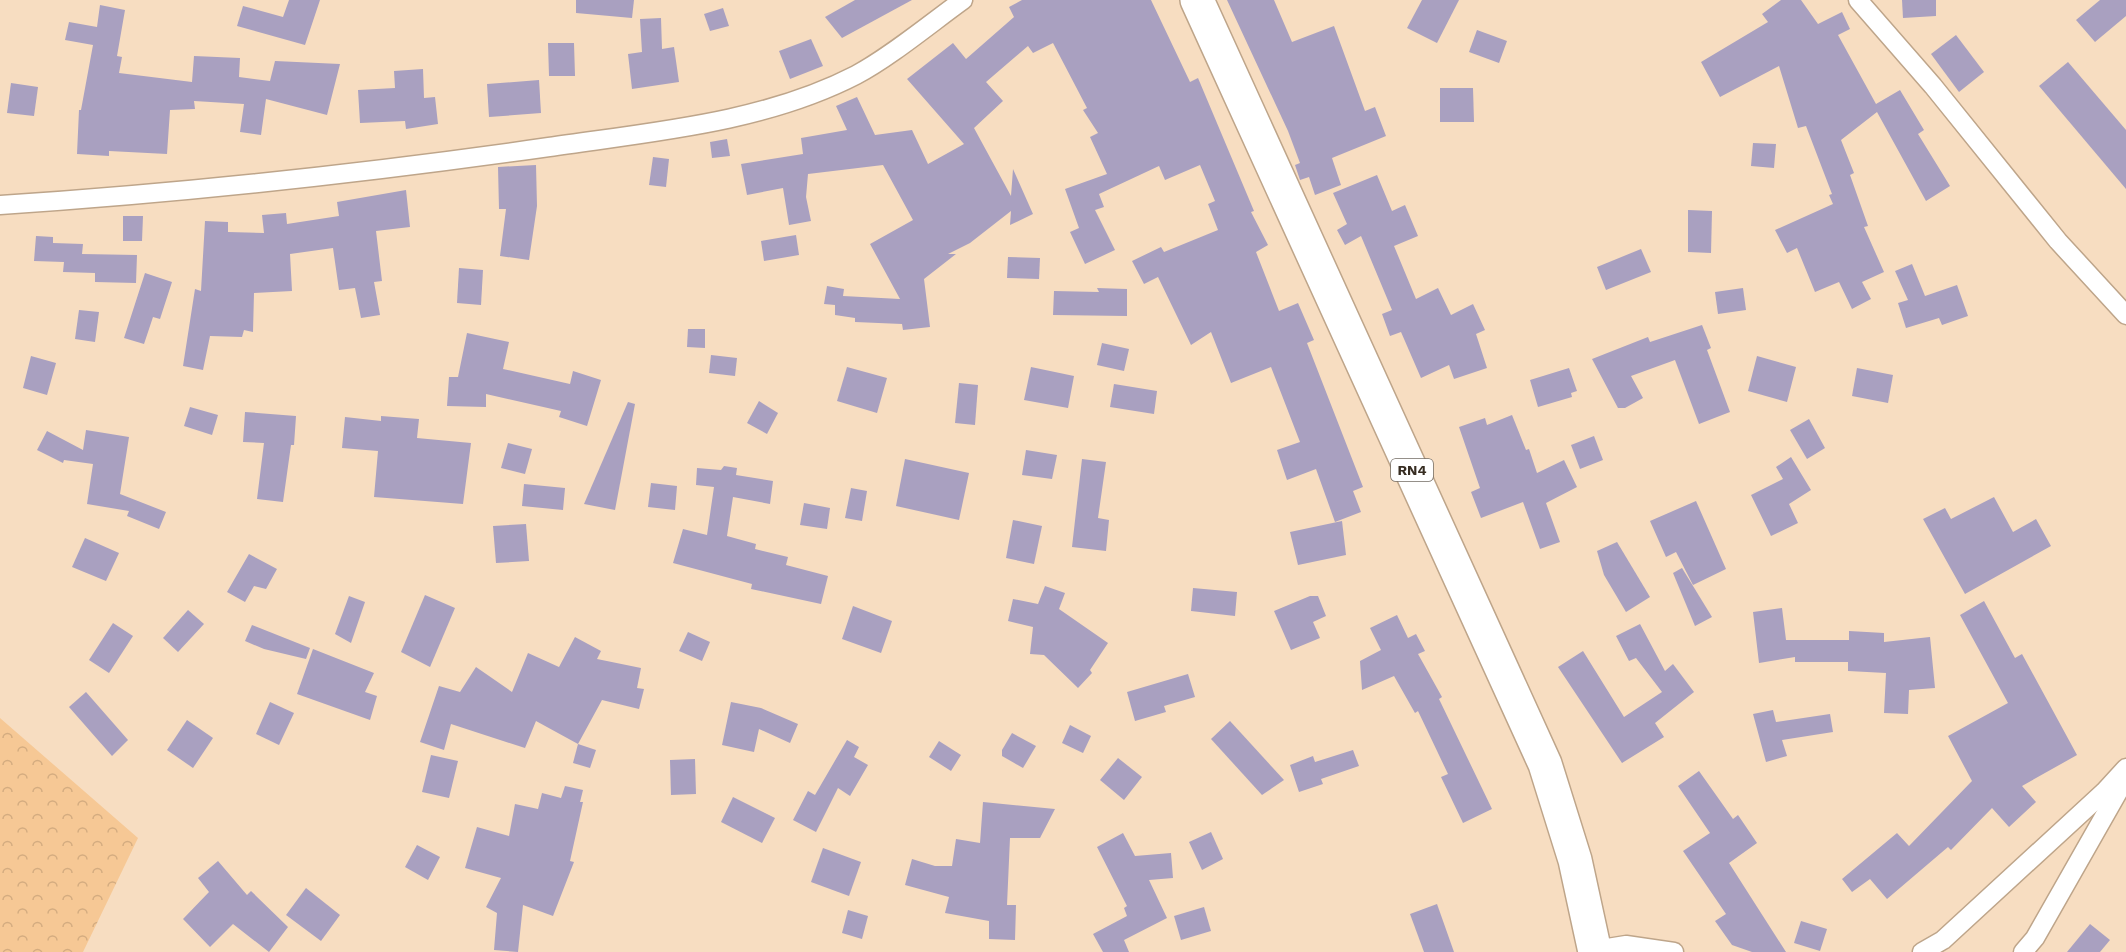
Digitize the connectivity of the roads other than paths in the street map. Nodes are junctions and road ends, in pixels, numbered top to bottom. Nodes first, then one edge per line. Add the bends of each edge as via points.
1 (963, 0) edge
2 (1197, 0) edge
3 (1858, 0) edge
4 (0, 205) edge
5 (2126, 315) edge
6 (2126, 768) edge
7 (2126, 778) edge
8 (1595, 951) edge
9 (1674, 952) edge
10 (1922, 952) edge
11 (2023, 952) edge

1 - 4 street via 857,74 790,102 741,116 448,161
2 - 8 highway, RN4 via 1545,764 1575,860
3 - 5 street via 2058,241
6 - 10 street via 1942,940
7 - 11 street via 2035,938
8 - 9 street via 1626,945

